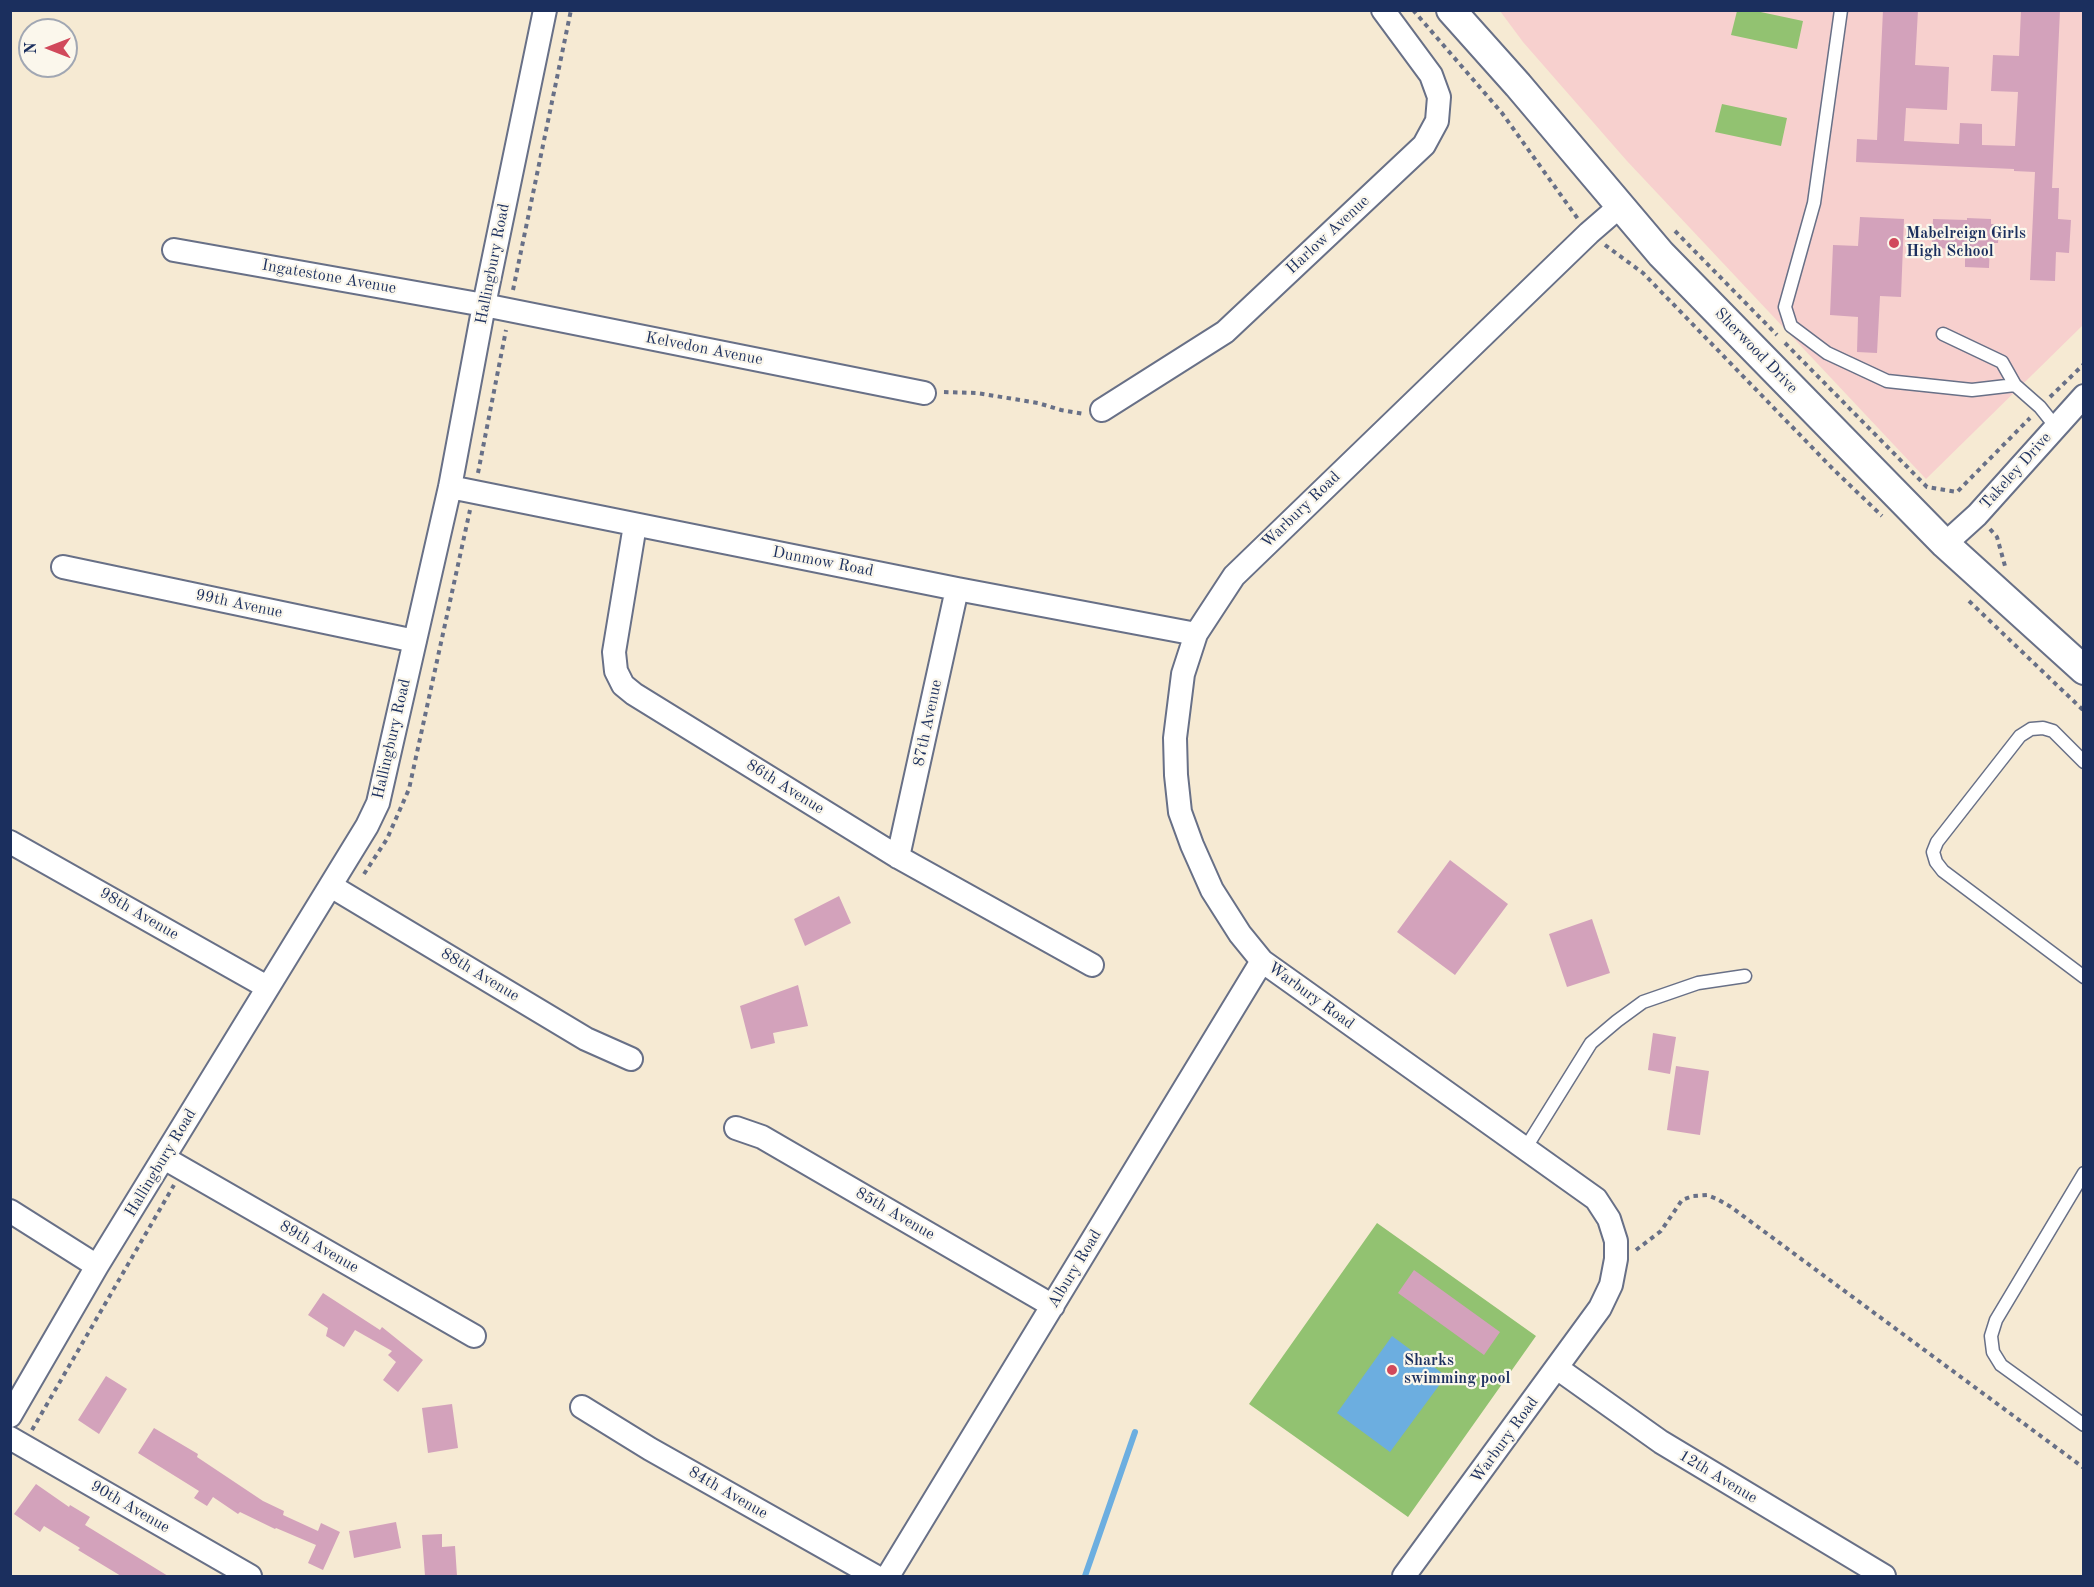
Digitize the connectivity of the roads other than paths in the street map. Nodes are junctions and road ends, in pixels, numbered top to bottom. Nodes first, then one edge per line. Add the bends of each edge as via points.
1 (544, 10) edge
2 (1451, 10) edge
3 (1841, 10) edge
4 (1383, 11) edge
5 (1619, 207) junction
6 (174, 250) dead end
7 (484, 305) junction
8 (1943, 334) dead end
9 (2015, 385) junction
10 (924, 393) road end
11 (2084, 396) edge
12 (1102, 410) road end
13 (2056, 427) junction
14 (450, 487) junction
15 (635, 525) junction
16 (1946, 544) junction
17 (63, 567) dead end
18 (957, 589) junction
19 (1196, 634) junction
20 (415, 641) junction
21 (2084, 670) edge
22 (2084, 762) edge
23 (10, 842) edge
24 (898, 857) junction
25 (340, 892) junction
26 (1262, 961) junction
27 (1092, 965) dead end
28 (1745, 975) dead end
29 (2084, 977) edge
30 (267, 987) junction
31 (631, 1059) dead end
32 (736, 1128) dead end
33 (1525, 1149) junction
34 (174, 1163) junction
35 (2084, 1173) edge
36 (10, 1211) edge
37 (97, 1266) junction
38 (1053, 1306) junction
39 (474, 1336) dead end
40 (1557, 1368) junction
41 (582, 1407) dead end
42 (10, 1416) edge
43 (2084, 1425) edge
44 (17, 1442) edge
45 (250, 1576) edge
46 (875, 1576) edge
47 (888, 1576) edge
48 (1404, 1576) edge
49 (1884, 1576) edge

1 - 7 street, Hallingbury Road
2 - 5 street, Sherwood Drive
3 - 9 lane via 1814,203 1785,307 1791,326 1827,353 1887,381 1972,390
4 - 12 street, Harlow Avenue via 1431,75 1439,97 1437,121 1424,145 1225,332
5 - 16 street, Sherwood Drive
5 - 19 street, Warbury Road via 1257,552 1234,576
6 - 7 street, Ingatestone Avenue
7 - 10 street, Kelvedon Avenue
7 - 14 street, Hallingbury Road
8 - 9 lane via 2002,363
9 - 13 lane
11 - 13 street, Takeley Drive
13 - 16 street, Takeley Drive
14 - 15 street, Dunmow Road
14 - 20 street, Hallingbury Road
15 - 18 street, Dunmow Road
15 - 24 street, 86th Avenue via 614,652 616,671 623,685
16 - 21 street, Sherwood Drive
17 - 20 street, 99th Avenue
18 - 19 street, Dunmow Road
18 - 24 street, 87th Avenue
19 - 26 street, Warbury Road via 1183,674 1175,738 1180,812 1212,890
20 - 25 street, Hallingbury Road via 378,803
22 - 29 lane via 2053,731 2031,729 2020,736 1933,852 1943,871
23 - 30 street, 98th Avenue
24 - 27 street, 86th Avenue
25 - 30 street, Hallingbury Road
25 - 31 street, 88th Avenue via 586,1039
26 - 33 street, Warbury Road
26 - 38 street, Albury Road
28 - 33 lane via 1698,983 1643,1002 1617,1021 1591,1043
30 - 34 street, Hallingbury Road
32 - 38 street, 85th Avenue via 762,1137
33 - 40 street, Warbury Road via 1596,1199 1609,1219 1616,1241 1611,1285 1600,1308
34 - 37 street, Hallingbury Road
34 - 39 street, 89th Avenue
35 - 43 lane via 1996,1320 1992,1336 1993,1352 2001,1365
36 - 37 street
37 - 42 street, Hallingbury Road
38 - 47 street, Albury Road
40 - 48 street, Warbury Road
40 - 49 street, 12th Avenue via 1661,1442
41 - 46 street, 84th Avenue
44 - 45 street, 90th Avenue

